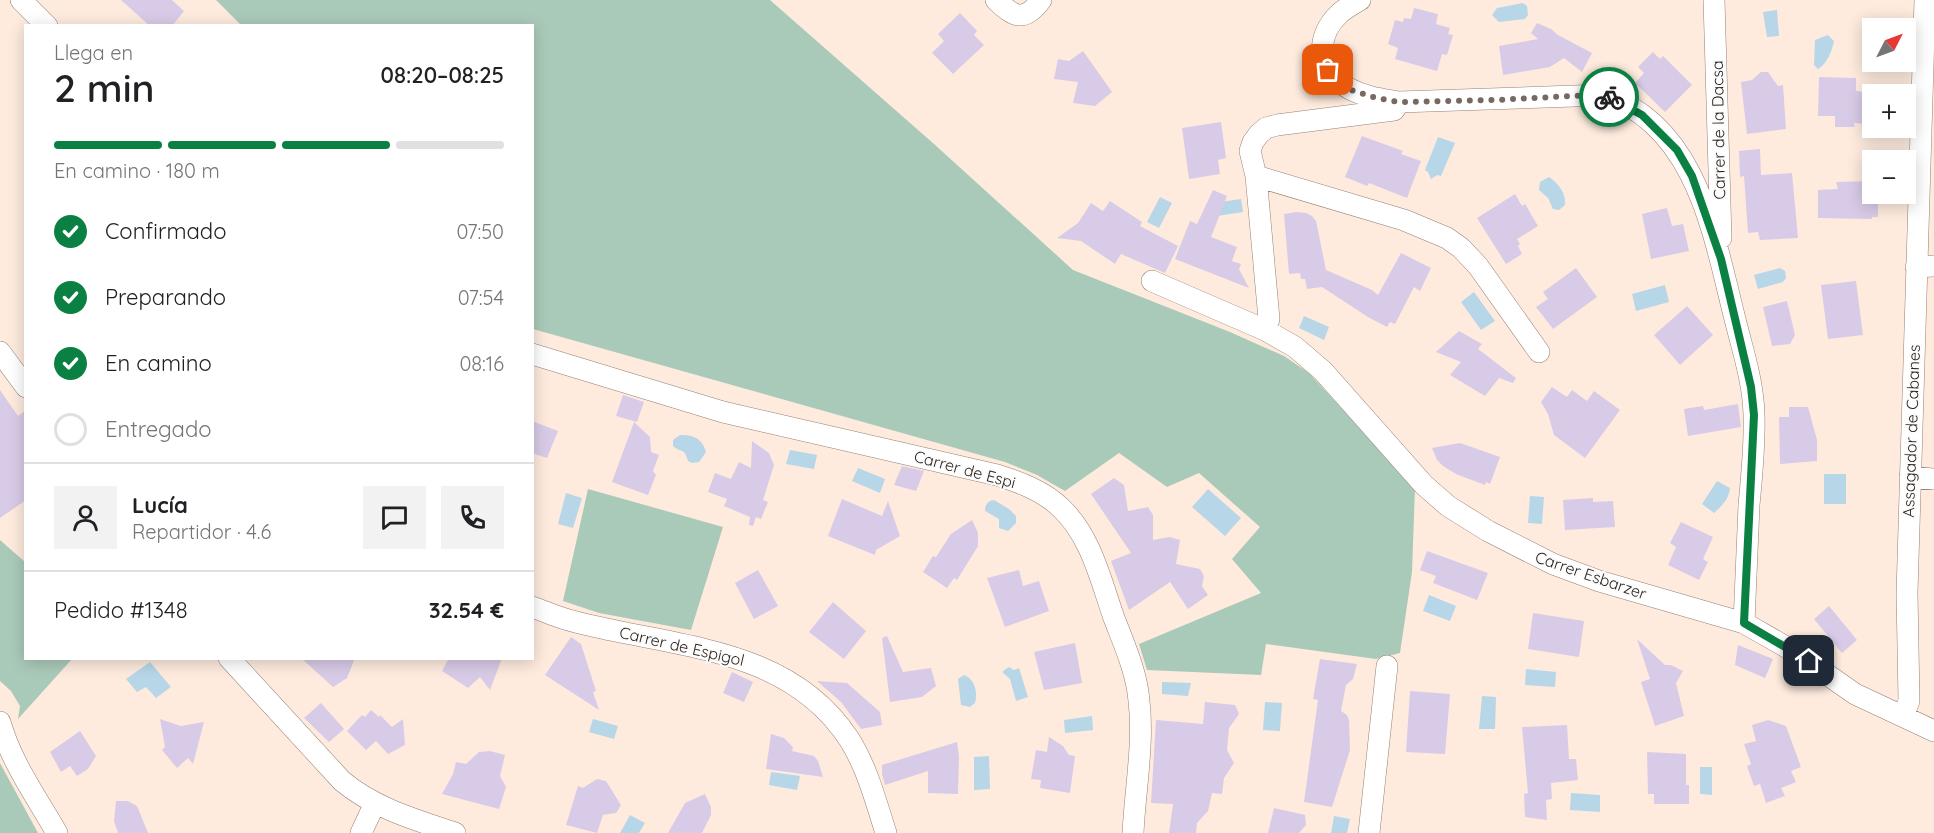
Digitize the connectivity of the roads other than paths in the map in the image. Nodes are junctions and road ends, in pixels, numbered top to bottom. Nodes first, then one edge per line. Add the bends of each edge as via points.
1 (21, 0) edge
2 (996, 0) edge
3 (1360, 0) edge
4 (1714, 0) edge
5 (1925, 0) edge
6 (1039, 4) edge
7 (45, 24) edge
8 (1399, 102) junction
9 (1927, 145) edge
10 (1256, 176) junction
11 (1721, 259) junction
12 (1925, 267) edge
13 (1152, 281) dead end
14 (1265, 330) junction
15 (0, 352) edge
16 (1539, 352) dead end
17 (534, 355) edge
18 (24, 384) edge
19 (1910, 477) junction
20 (1934, 479) edge
21 (534, 607) edge
22 (1744, 623) junction
23 (231, 660) edge
24 (1387, 666) dead end
25 (1904, 716) junction
26 (0, 722) edge
27 (1934, 731) edge
28 (375, 803) junction
29 (57, 833) edge
30 (361, 833) edge
31 (455, 833) edge
32 (886, 833) edge
33 (1133, 833) edge
34 (1369, 833) edge

1 - 7 street
2 - 6 street via 1015,15 1024,15
3 - 8 street, Carrer de la Dacsa via 1341,12 1328,28 1323,40 1324,61 1335,78 1351,90
4 - 11 street, Carrer de la Dacsa
5 - 9 street, Assagador de Cabanes
8 - 10 street via 1394,110 1266,128 1253,142 1250,152
8 - 11 street, Carrer de la Dacsa via 1590,95 1616,99 1642,115 1683,160
9 - 12 street, Assagador de Cabanes
10 - 14 street via 1269,319
10 - 16 street via 1404,220 1447,238 1478,266
11 - 22 street, Carrer de la Dacsa via 1754,415
12 - 19 street, Assagador de Cabanes
13 - 14 street, Carrer Esbarzer
14 - 22 street, Carrer Esbarzer via 1315,362 1424,485 1448,506 1488,531 1553,564 1599,581
15 - 18 street
17 - 33 street, Carrer de Espi via 723,412 1019,482 1054,502 1072,520 1090,551 1136,685 1140,719
19 - 20 street
19 - 25 street, Assagador de Cabanes via 1909,701
21 - 32 street, Carrer de Espigol via 582,623 738,658 803,690 850,740
22 - 25 street, Carrer Esbarzer via 1795,652 1855,694
23 - 28 street via 342,781
24 - 34 street
25 - 27 street, Carrer Esbarzer
26 - 29 street via 27,782
28 - 30 street
28 - 31 street

